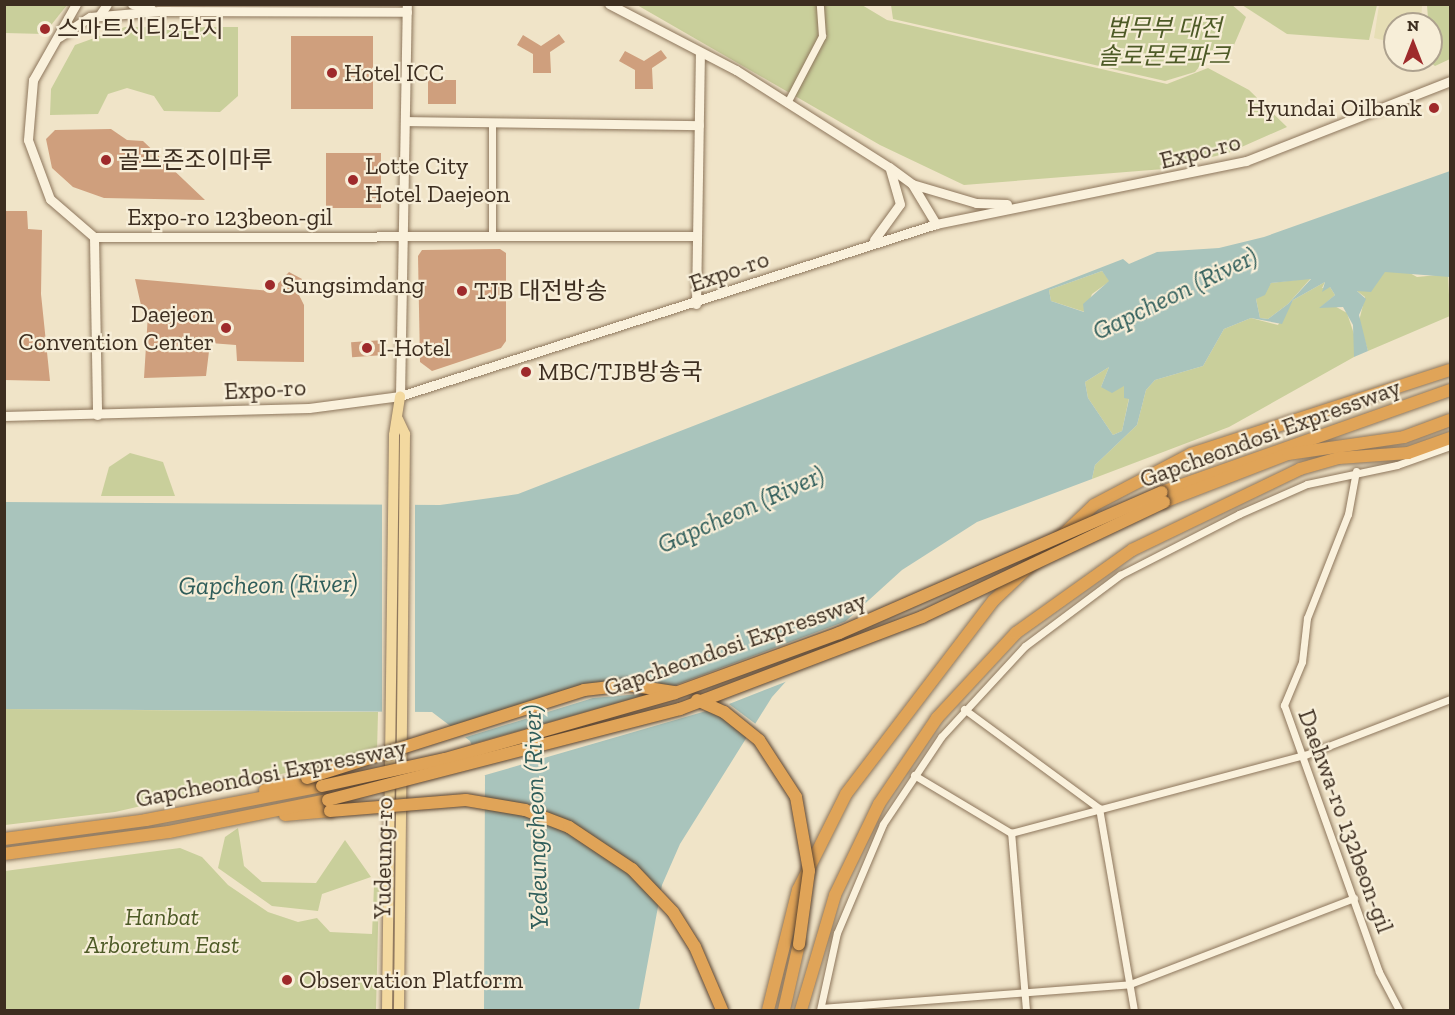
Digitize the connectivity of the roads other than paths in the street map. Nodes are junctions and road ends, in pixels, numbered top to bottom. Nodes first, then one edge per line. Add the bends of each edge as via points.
1 (78, 4) edge
2 (107, 4) edge
3 (132, 4) edge
4 (609, 4) edge
5 (820, 4) edge
6 (407, 8) edge
7 (159, 11) junction
8 (94, 16) junction
9 (56, 40) junction
10 (700, 53) junction
11 (1450, 81) edge
12 (787, 103) junction
13 (405, 121) junction
14 (492, 123) junction
15 (699, 125) junction
16 (889, 167) junction
17 (912, 184) junction
18 (1018, 205) junction
19 (936, 224) junction
20 (403, 235) junction
21 (697, 236) junction
22 (94, 237) junction
23 (492, 237) junction
24 (869, 244) junction
25 (696, 304) junction
26 (1450, 370) edge
27 (1450, 390) edge
28 (400, 396) junction
29 (97, 415) junction
30 (4, 416) edge
31 (398, 419) junction
32 (1450, 420) edge
33 (1450, 438) edge
34 (1450, 446) edge
35 (1356, 471) junction
36 (1163, 497) junction
37 (1450, 699) edge
38 (964, 709) junction
39 (1305, 755) junction
40 (914, 775) junction
41 (329, 805) junction
42 (208, 807) junction
43 (1099, 808) junction
44 (1011, 833) junction
45 (4, 839) edge
46 (4, 854) edge
47 (1354, 898) junction
48 (1130, 984) junction
49 (1024, 992) junction
50 (820, 1009) edge
51 (387, 1011) edge
52 (399, 1011) edge
53 (722, 1011) edge
54 (768, 1011) edge
55 (784, 1011) edge
56 (801, 1011) edge
57 (1026, 1011) edge
58 (1134, 1011) edge
59 (1399, 1011) edge

1 - 8 street
1 - 9 street
2 - 8 street
3 - 7 street
4 - 10 street
5 - 12 street via 822,36
6 - 7 street
6 - 13 street
7 - 8 street
8 - 9 street
9 - 22 street via 29,99 33,164 50,199
10 - 12 street
10 - 15 street
11 - 18 street, Expo-ro via 1246,161 1166,181
12 - 16 street
13 - 14 street
13 - 20 street
14 - 15 street
14 - 23 street
15 - 21 street
16 - 17 street
16 - 24 street via 900,204 886,230
17 - 18 street via 976,203
17 - 19 street
18 - 19 street, Expo-ro
19 - 24 street, Expo-ro
20 - 22 street, Expo-ro 123beon-gil
20 - 23 street, Expo-ro 123beon-gil
20 - 28 street
21 - 23 street, Expo-ro 123beon-gil
21 - 25 street
22 - 29 street
24 - 25 street, Expo-ro
25 - 28 street, Expo-ro
26 - 54 highway via 1191,454 1094,505 994,600 846,794 798,890
27 - 36 highway, Gapcheondosi Expressway
28 - 29 street, Expo-ro via 309,408
28 - 31 main road, Yudeung-ro
29 - 30 street, Expo-ro
31 - 51 main road, Yudeung-ro, bridge
31 - 52 main road, Yudeung-ro, bridge via 405,434 405,865
32 - 36 highway, Gapcheondosi Expressway via 1404,437 1288,454
33 - 56 highway via 1408,453 1339,458 1300,469 1132,550 1016,633 938,718 879,804 832,903
34 - 35 street
35 - 38 street via 1307,484 1120,575 1063,613
35 - 39 street, Daehwa-ro 132beon-gil via 1348,514 1307,618 1302,662 1284,705
36 - 41 highway, Gapcheondosi Expressway, bridge via 921,617 680,709
36 - 42 highway, Gapcheondosi Expressway, bridge via 839,633 675,693 445,759
37 - 39 street
38 - 40 street
38 - 43 street
39 - 43 street
39 - 47 street, Daehwa-ro 132beon-gil
40 - 44 street
40 - 50 street via 855,882
41 - 46 highway, Gapcheondosi Expressway
41 - 53 highway, bridge via 466,800 525,810 569,827 632,869 673,912 695,948
42 - 45 highway, Gapcheondosi Expressway
42 - 55 highway, bridge via 584,690 628,685 681,694 743,726 774,758 796,797 809,871
43 - 44 street
43 - 48 street
44 - 49 street
47 - 48 street
47 - 59 street, Daehwa-ro 132beon-gil
48 - 49 street
48 - 58 street
49 - 50 street
49 - 57 street

